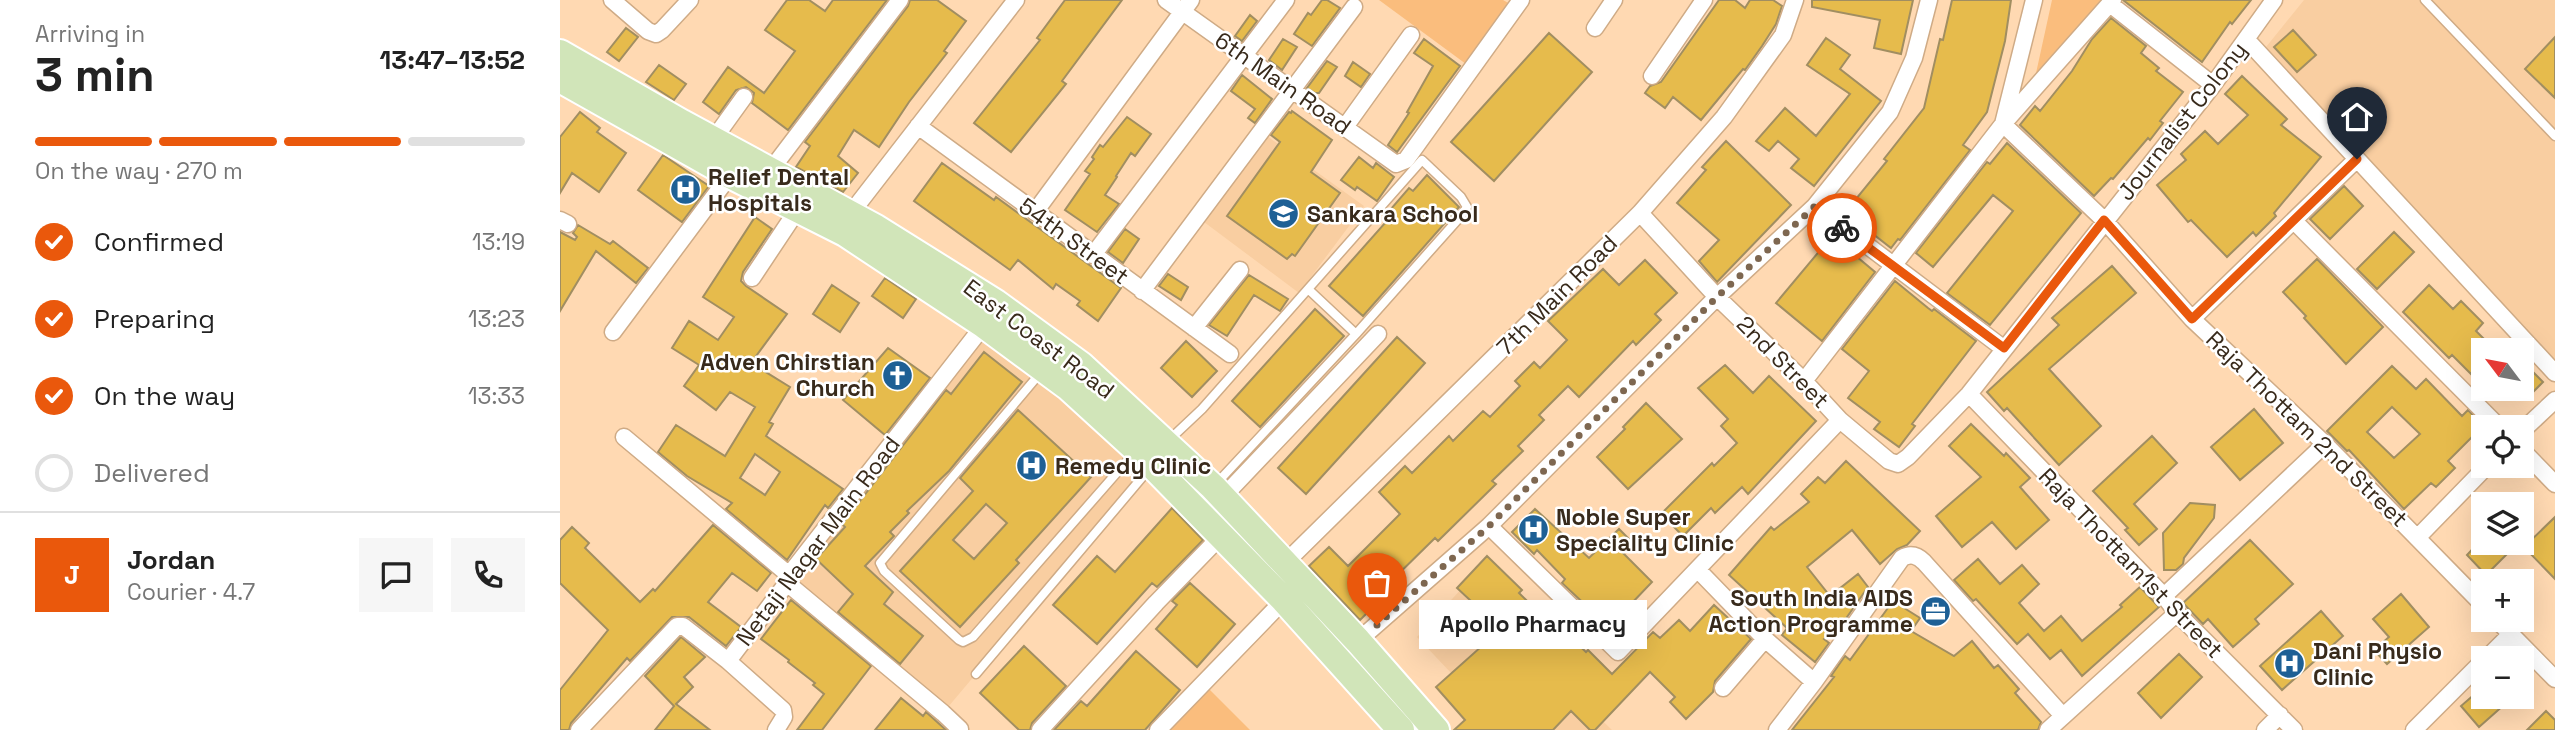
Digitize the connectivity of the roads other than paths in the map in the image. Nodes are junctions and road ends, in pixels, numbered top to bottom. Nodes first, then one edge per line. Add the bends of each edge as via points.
1 (612, 0) edge
2 (690, 0) edge
3 (900, 0) edge
4 (1016, 0) edge
5 (1166, 0) edge
6 (1286, 0) edge
7 (1521, 0) edge
8 (1615, 0) edge
9 (1704, 0) edge
10 (1795, 0) edge
11 (1929, 0) edge
12 (2034, 0) edge
13 (2274, 0) edge
14 (2425, 0) edge
15 (2111, 2) edge
16 (1187, 6) edge
17 (1354, 7) dead end
18 (1595, 28) dead end
19 (1411, 34) dead end
20 (2246, 38) junction
21 (560, 53) edge
22 (1245, 55) junction
23 (1652, 76) dead end
24 (560, 79) edge
25 (2213, 85) junction
26 (1292, 89) junction
27 (744, 97) dead end
28 (2003, 124) junction
29 (918, 126) junction
30 (1345, 127) junction
31 (2555, 136) edge
32 (713, 140) junction
33 (2357, 159) junction
34 (770, 171) junction
35 (730, 175) junction
36 (1815, 206) junction
37 (798, 209) junction
38 (1035, 212) junction
39 (1640, 213) junction
40 (2104, 220) junction
41 (2294, 220) junction
42 (848, 223) junction
43 (1093, 255) junction
44 (1892, 267) junction
45 (1240, 270) dead end
46 (752, 278) dead end
47 (1308, 289) junction
48 (1142, 291) junction
49 (1717, 297) junction
50 (2192, 319) junction
51 (984, 325) junction
52 (1194, 328) junction
53 (612, 332) dead end
54 (1356, 334) junction
55 (1378, 334) dead end
56 (2004, 348) junction
57 (1230, 354) dead end
58 (1044, 369) junction
59 (2555, 373) edge
60 (1804, 381) junction
61 (1969, 394) junction
62 (2555, 400) edge
63 (2487, 415) edge
64 (1840, 420) junction
65 (2534, 420) edge
66 (624, 437) dead end
67 (1166, 443) junction
68 (2325, 444) junction
69 (1144, 458) junction
70 (2534, 462) edge
71 (1898, 464) joint
72 (2475, 478) edge
73 (2555, 484) edge
74 (1218, 492) junction
75 (1489, 526) junction
76 (1222, 536) junction
77 (2418, 537) junction
78 (1285, 563) junction
79 (1698, 570) junction
80 (788, 579) junction
81 (2471, 592) edge
82 (2164, 596) junction
83 (1284, 600) junction
84 (2177, 613) junction
85 (2511, 634) joint
86 (1765, 639) junction
87 (1358, 641) junction
88 (2499, 646) edge
89 (1337, 657) junction
90 (728, 661) junction
91 (976, 674) dead end
92 (2471, 674) edge
93 (2555, 679) edge
94 (1814, 682) junction
95 (1723, 688) dead end
96 (2280, 715) junction
97 (2063, 716) junction
98 (960, 729) edge
99 (579, 730) edge
100 (776, 730) edge
101 (1040, 730) edge
102 (1158, 730) edge
103 (1401, 730) edge
104 (1436, 730) edge
105 (1777, 730) edge
106 (2048, 730) edge
107 (2265, 730) edge
108 (2294, 730) edge
109 (2414, 730) edge

1 - 2 street via 656,34
3 - 34 street
4 - 29 street
5 - 16 street, 6th Main Road
6 - 22 street
7 - 30 street, 6th Main Road via 1401,164
8 - 18 street
9 - 23 street
10 - 39 street, 7th Main Road via 1783,35 1724,117
11 - 36 street via 1914,58 1890,112
12 - 28 street
13 - 20 street, Journalist Colony
14 - 31 lane
15 - 25 street
15 - 28 street
16 - 22 street, 6th Main Road
16 - 38 street
17 - 26 street
19 - 30 street
20 - 25 street, Journalist Colony
20 - 33 street
21 - 32 main road, East Coast Road
22 - 26 street, 6th Main Road
22 - 43 street
24 - 35 main road, East Coast Road
25 - 40 street, Journalist Colony
26 - 30 street, 6th Main Road
26 - 48 street
27 - 32 street
28 - 40 street, Raja Thottam 2nd Street
28 - 44 street
29 - 38 street, 54th Street
29 - 42 street
32 - 34 main road, East Coast Road
33 - 41 street
33 - 59 street
34 - 42 main road, East Coast Road
35 - 37 main road, East Coast Road
35 - 53 street
36 - 44 street
36 - 49 street
37 - 42 main road, East Coast Road
37 - 46 street
38 - 43 street, 54th Street
39 - 49 street, 2nd Street
39 - 78 street, 7th Main Road
40 - 50 street, Raja Thottam 2nd Street
40 - 56 street, Journalist Colony
41 - 50 street
41 - 63 street
42 - 51 main road, East Coast Road
42 - 67 main road, East Coast Road via 1018,318 1094,376
43 - 48 street, 54th Street
44 - 56 street
44 - 60 street
45 - 52 street
47 - 54 lane
47 - 54 lane via 1422,160 1466,207
47 - 67 lane
48 - 52 street, 54th Street
49 - 60 street, 2nd Street
49 - 75 street
50 - 68 street, Raja Thottam 2nd Street
51 - 58 main road, East Coast Road
51 - 80 street, Netaji Nagar Main Road
52 - 57 street, 54th Street
54 - 74 lane
55 - 74 street
56 - 61 street, Journalist Colony
58 - 69 main road, East Coast Road
58 - 69 lane via 880,563 958,640 973,637
60 - 64 street, 2nd Street
61 - 71 street, Journalist Colony
61 - 82 street, Raja Thottam1st Street
62 - 65 street
64 - 71 street, 2nd Street
64 - 79 street, 2nd Street
66 - 80 street
67 - 74 main road, East Coast Road
68 - 77 street, Raja Thottam 2nd Street
68 - 82 street
69 - 76 main road, East Coast Road
69 - 91 lane
70 - 73 street
72 - 77 street
74 - 78 main road, East Coast Road
75 - 79 street, 2nd Street via 1618,652
75 - 87 street
76 - 83 main road, East Coast Road
76 - 101 street
77 - 81 street, Raja Thottam 2nd Street
78 - 87 main road, East Coast Road
79 - 86 street
80 - 90 street, Netaji Nagar Main Road
80 - 98 street
82 - 84 street, Raja Thottam1st Street
83 - 89 main road, East Coast Road
83 - 102 street
84 - 96 street, Raja Thottam1st Street
84 - 97 street
85 - 88 street
85 - 93 street
86 - 94 street
86 - 95 street
87 - 89 street
87 - 104 main road, East Coast Road
89 - 103 main road, East Coast Road
90 - 99 street, Netaji Nagar Main Road via 677,626
90 - 100 street via 783,710
92 - 109 street
94 - 97 street via 1902,558 1914,555
94 - 105 street
96 - 107 street
96 - 108 street, Raja Thottam1st Street
97 - 106 street

